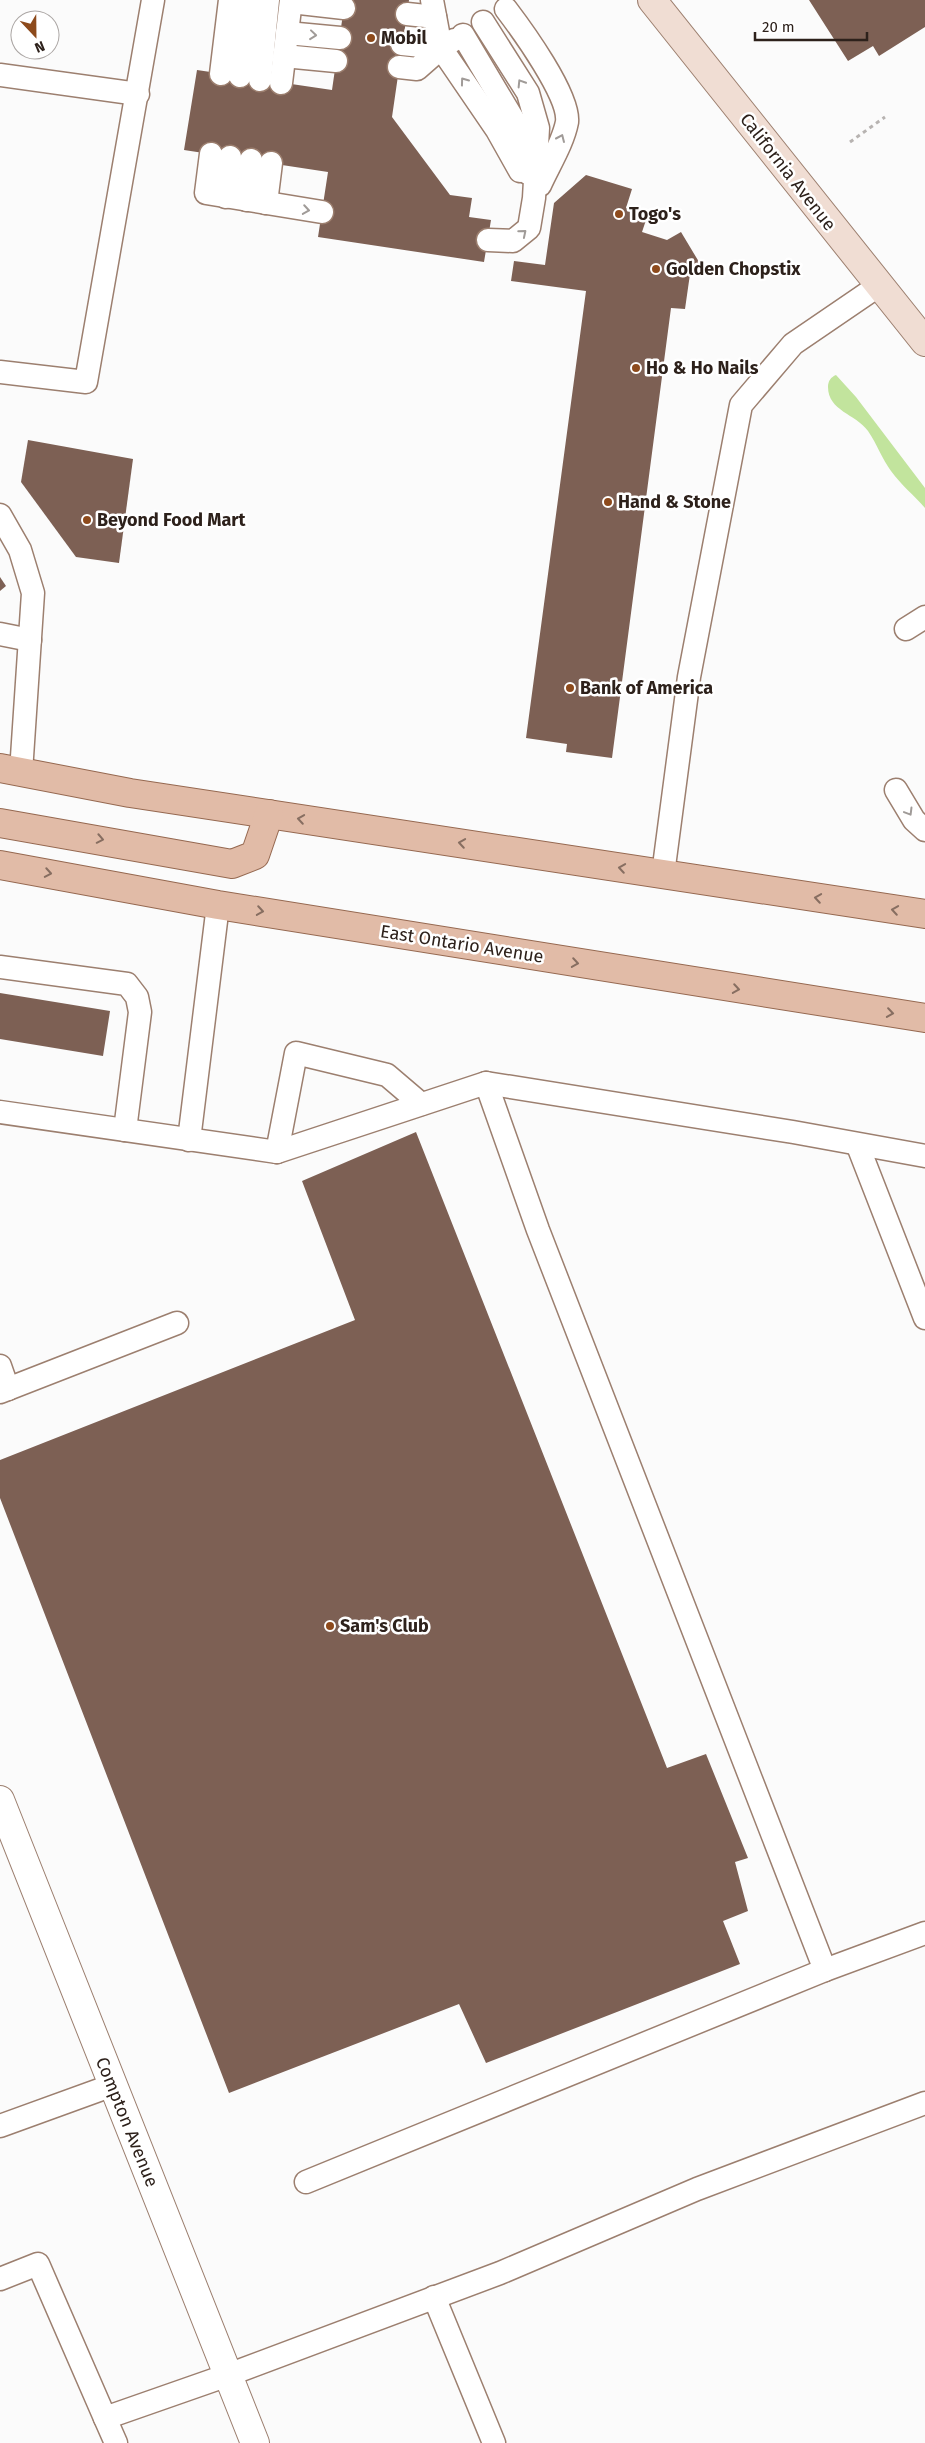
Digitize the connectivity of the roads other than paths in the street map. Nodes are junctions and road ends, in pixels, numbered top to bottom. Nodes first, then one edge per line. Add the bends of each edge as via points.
1 (153, 0) edge
2 (230, 0) edge
3 (249, 0) edge
4 (268, 0) edge
5 (652, 0) edge
6 (291, 1) edge
7 (513, 4) edge
8 (344, 8) dead end
9 (434, 9) edge
10 (407, 14) dead end
11 (483, 22) junction
12 (287, 33) junction
13 (463, 35) junction
14 (340, 38) dead end
15 (402, 44) dead end
16 (441, 48) junction
17 (336, 61) dead end
18 (255, 66) junction
19 (399, 67) dead end
20 (0, 75) edge
21 (138, 94) junction
22 (534, 198) junction
23 (246, 200) junction
24 (322, 212) dead end
25 (488, 240) dead end
26 (878, 286) junction
27 (925, 342) edge
28 (0, 372) edge
29 (0, 515) edge
30 (925, 618) edge
31 (906, 629) dead end
32 (0, 634) edge
33 (30, 640) junction
34 (10, 770) edge
35 (896, 790) dead end
36 (269, 814) junction
37 (0, 823) edge
38 (925, 830) edge
39 (0, 865) edge
40 (663, 874) junction
41 (218, 905) junction
42 (925, 914) edge
43 (0, 967) edge
44 (925, 1018) edge
45 (486, 1083) junction
46 (421, 1104) junction
47 (0, 1112) edge
48 (125, 1130) junction
49 (189, 1140) junction
50 (858, 1146) junction
51 (277, 1152) junction
52 (925, 1156) edge
53 (925, 1318) edge
54 (177, 1323) dead end
55 (0, 1366) edge
56 (4, 1390) edge
57 (0, 1800) edge
58 (925, 1933) edge
59 (824, 1970) junction
60 (113, 2085) junction
61 (925, 2104) edge
62 (0, 2126) edge
63 (306, 2182) dead end
64 (0, 2279) edge
65 (434, 2297) junction
66 (228, 2375) junction
67 (105, 2418) junction
68 (116, 2443) edge
69 (255, 2443) edge
70 (494, 2443) edge

1 - 21 lane
2 - 18 lane
3 - 18 lane
4 - 18 lane
5 - 26 main road, California Avenue
6 - 8 lane
6 - 12 lane
7 - 11 lane
22 -> 7 lane via 564,130 567,114 564,102
9 - 10 lane
9 - 16 lane
11 - 13 lane
22 -> 11 lane via 538,128 533,110 528,93
12 -> 14 lane
12 - 18 lane
13 - 16 lane
13 - 22 lane via 516,124
15 - 16 lane
16 - 19 lane via 417,69
22 -> 16 lane via 497,130
17 - 18 lane
20 - 21 lane
21 - 28 lane via 86,382
25 -> 22 lane via 513,241 529,228
23 - 23 lane via 206,193 241,158
23 -> 24 lane
26 - 27 main road, California Avenue
26 - 40 lane via 793,344 741,405 689,678
29 - 33 lane via 20,550 33,593
30 - 31 lane
32 - 33 lane
33 - 34 lane
34 - 36 main road via 130,793
35 -> 38 lane via 914,820
37 -> 36 main road via 232,864 254,855
40 -> 36 main road
39 -> 41 main road, East Ontario Avenue
42 -> 40 main road
41 -> 44 main road, East Ontario Avenue
41 - 49 lane
43 - 48 lane via 127,984 136,997 140,1012
45 - 46 lane
45 - 50 lane via 793,1132
45 - 59 lane via 541,1239
46 - 51 lane
46 - 51 lane via 387,1076 296,1053
47 - 48 lane
48 - 49 lane
49 - 51 lane
50 - 52 lane
50 - 53 lane
54 - 56 lane
55 - 56 lane
57 - 60 street, Compton Avenue
58 - 59 lane
59 - 63 lane
60 - 62 lane
60 - 66 street, Compton Avenue
61 - 65 lane via 697,2190 500,2273
64 - 67 lane via 38,2264
65 - 66 lane
65 - 70 lane
66 - 67 lane
66 - 69 street, Compton Avenue
67 - 68 lane

